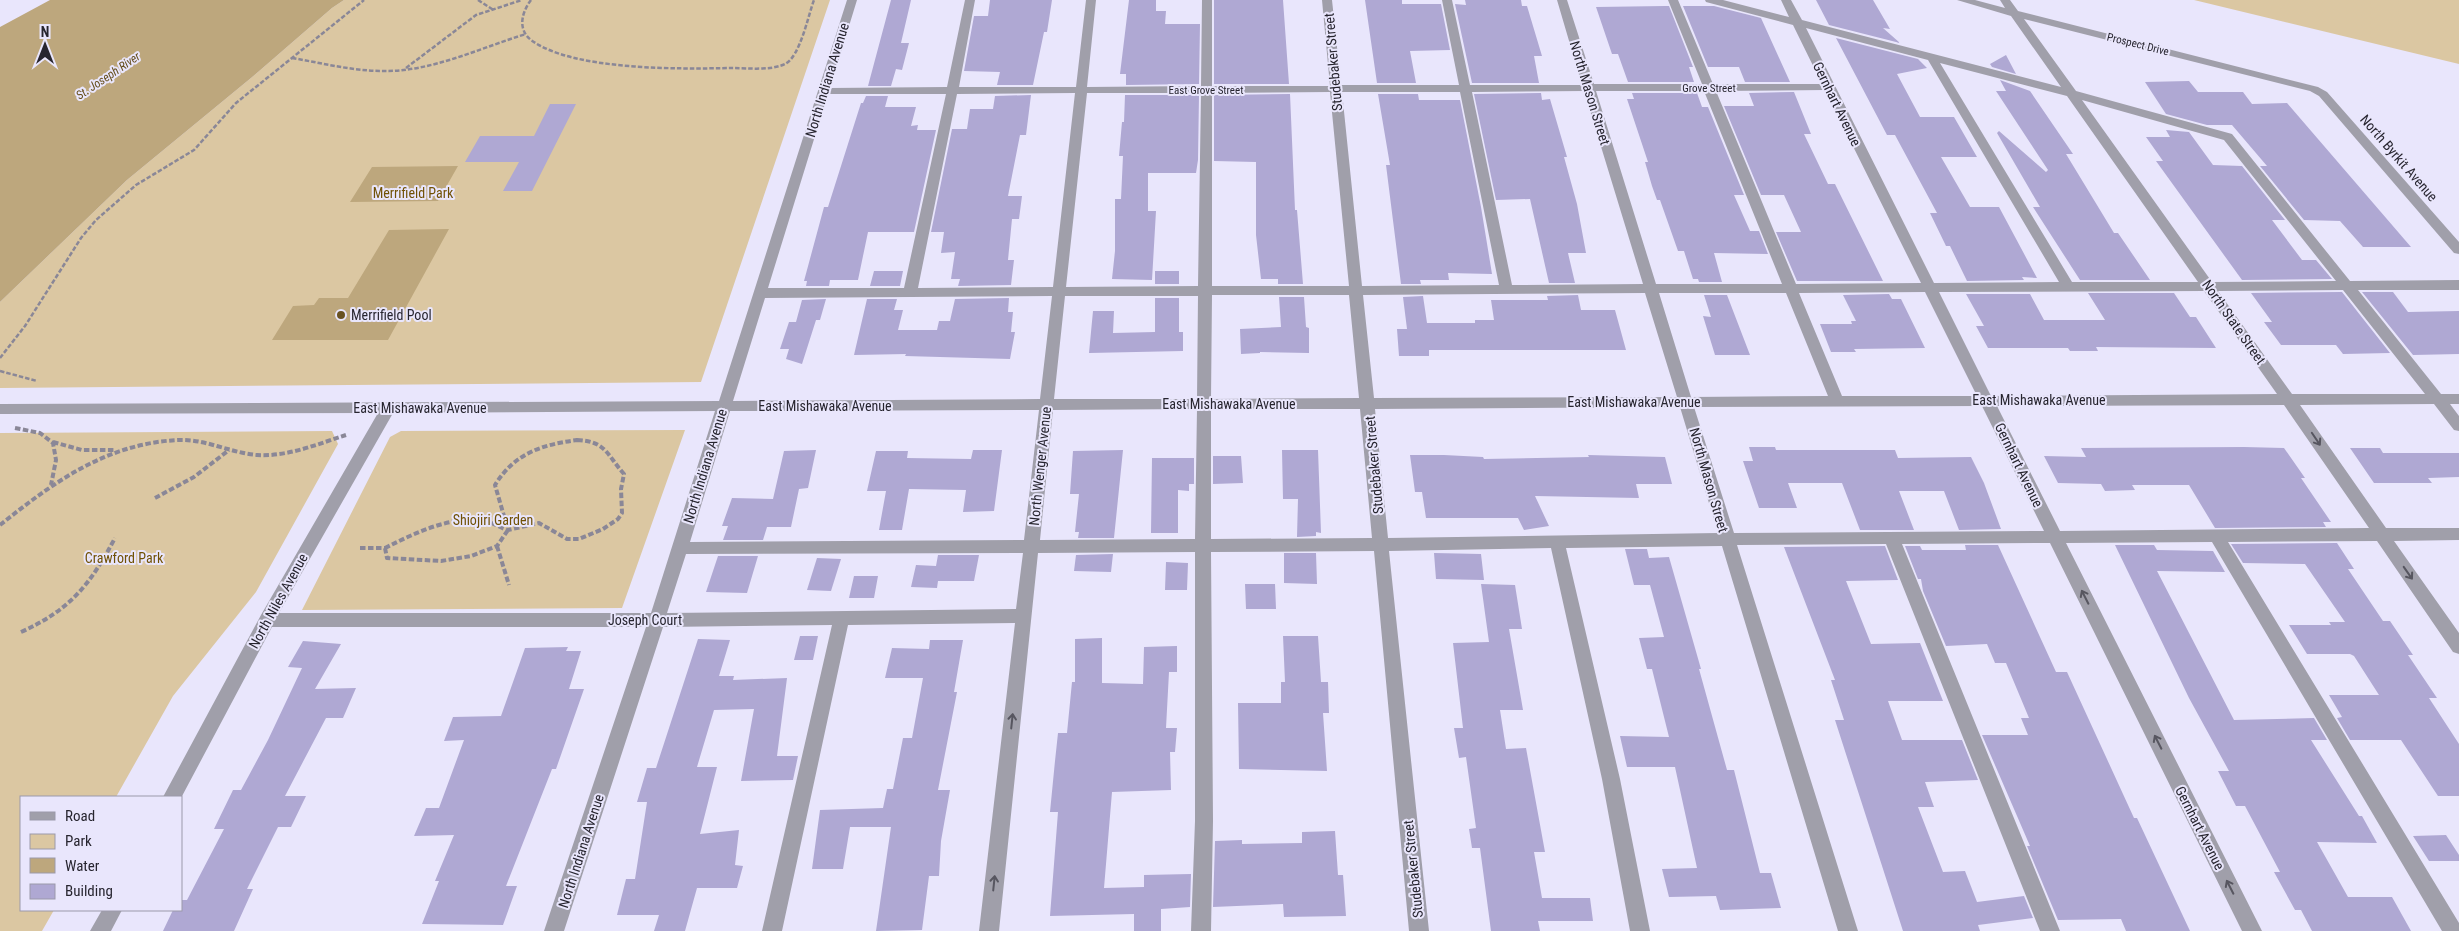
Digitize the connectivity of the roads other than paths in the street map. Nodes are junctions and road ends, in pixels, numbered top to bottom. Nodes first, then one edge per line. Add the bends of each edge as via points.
1 (852, 0) edge
2 (970, 0) edge
3 (1091, 0) edge
4 (1207, 0) edge
5 (1327, 0) edge
6 (1447, 0) edge
7 (1562, 0) edge
8 (1673, 0) edge
9 (1710, 0) edge
10 (1786, 0) edge
11 (1962, 0) edge
12 (2005, 0) edge
13 (2014, 12) junction
14 (1797, 22) junction
15 (1933, 60) junction
16 (1710, 88) junction
17 (1829, 88) junction
18 (1335, 89) junction
19 (1465, 89) junction
20 (1589, 89) junction
21 (2314, 89) joint
22 (953, 90) junction
23 (1081, 90) junction
24 (1206, 90) junction
25 (824, 91) junction
26 (2072, 94) junction
27 (2459, 250) edge
28 (2459, 285) edge
29 (2208, 286) junction
30 (2347, 286) junction
31 (2068, 287) junction
32 (1790, 288) junction
33 (1929, 288) junction
34 (1506, 289) junction
35 (1650, 289) junction
36 (1356, 290) junction
37 (1059, 291) junction
38 (1206, 291) junction
39 (910, 292) junction
40 (760, 293) junction
41 (2288, 399) junction
42 (2438, 399) junction
43 (2459, 399) edge
44 (1837, 401) junction
45 (1987, 401) junction
46 (1687, 402) junction
47 (1368, 403) junction
48 (1205, 404) junction
49 (1047, 405) junction
50 (724, 406) junction
51 (388, 408) junction
52 (0, 409) edge
53 (2459, 426) edge
54 (2459, 534) edge
55 (2381, 535) junction
56 (2055, 536) junction
57 (2217, 537) junction
58 (1892, 539) junction
59 (1727, 541) junction
60 (1557, 542) junction
61 (1203, 544) junction
62 (1381, 544) junction
63 (1031, 545) junction
64 (680, 548) junction
65 (1024, 616) junction
66 (842, 617) junction
67 (267, 620) junction
68 (657, 620) junction
69 (2459, 647) edge
70 (173, 796) edge
71 (111, 911) edge
72 (100, 931) edge
73 (554, 931) edge
74 (772, 931) edge
75 (989, 931) edge
76 (1201, 931) edge
77 (1419, 931) edge
78 (1640, 931) edge
79 (1848, 931) edge
80 (2050, 931) edge
81 (2252, 931) edge
82 (2453, 931) edge

1 - 25 street, North Indiana Avenue
2 - 22 street
3 - 23 street, North Wenger Avenue
4 - 24 street
5 - 18 street, Studebaker Street
6 - 19 street
7 - 20 street, North Mason Street
8 - 16 street
9 - 14 street
10 - 14 street, Gernhart Avenue
11 - 13 street, Prospect Drive
12 - 13 street, North State Street
13 - 21 street, Prospect Drive
13 - 26 street, North State Street
14 - 15 street
14 - 17 street, Gernhart Avenue
15 - 26 street
15 - 31 street
16 - 17 street, Grove Street
16 - 20 street, Grove Street
16 - 32 street
17 - 33 street, Gernhart Avenue
18 - 19 street, East Grove Street
18 - 24 street, East Grove Street
18 - 36 street, Studebaker Street
19 - 20 street, East Grove Street
19 - 34 street
20 - 35 street, North Mason Street
21 - 27 street, North Byrkit Avenue via 2323,94
22 - 23 street, East Grove Street
22 - 25 street, East Grove Street
22 - 39 street
23 - 24 street, East Grove Street
23 - 37 street, North Wenger Avenue
24 - 38 street
25 - 40 street, North Indiana Avenue
26 - 29 street, North State Street
26 - 30 street via 2228,138
28 - 30 street
29 - 30 street
29 - 31 street
29 - 41 street, North State Street
30 - 42 street
31 - 33 street
32 - 33 street
32 - 35 street
32 - 44 street
33 - 45 street, Gernhart Avenue
34 - 35 street
34 - 36 street
35 - 46 street, North Mason Street
36 - 38 street
36 - 47 street, Studebaker Street
37 - 38 street
37 - 39 street
37 - 49 street, North Wenger Avenue
38 - 48 street
39 - 40 street
40 - 50 street, North Indiana Avenue
41 - 42 street, East Mishawaka Avenue
41 - 45 street, East Mishawaka Avenue
41 -> 55 street, North State Street
42 - 43 street, East Mishawaka Avenue
42 - 53 street
44 - 45 street, East Mishawaka Avenue
44 - 46 street, East Mishawaka Avenue
45 - 56 street, Gernhart Avenue
46 - 47 street, East Mishawaka Avenue
46 - 59 street, North Mason Street
47 - 48 street, East Mishawaka Avenue
47 - 62 street, Studebaker Street
48 - 49 street, East Mishawaka Avenue
48 - 61 street
49 - 50 street, East Mishawaka Avenue
49 - 63 street, North Wenger Avenue
50 - 51 street, East Mishawaka Avenue
50 - 64 street, North Indiana Avenue
51 - 52 street, East Mishawaka Avenue
51 - 67 street, North Niles Avenue
54 - 55 street
55 - 57 street
55 -> 69 street, North State Street
56 - 57 street
56 - 58 street
81 -> 56 street, Gernhart Avenue
57 - 82 street
58 - 59 street
58 - 80 street
59 - 60 street
59 - 79 street, North Mason Street
60 - 62 street
60 - 78 street via 1611,780
61 - 62 street
61 - 63 street
61 - 76 street
62 - 77 street, Studebaker Street
63 - 64 street
63 - 65 street, North Wenger Avenue
64 - 68 street, North Indiana Avenue
65 - 66 street, Joseph Court
75 -> 65 street, North Wenger Avenue
66 - 68 street, Joseph Court
66 - 74 street
67 - 68 street, Joseph Court
67 - 70 street, North Niles Avenue
68 - 73 street, North Indiana Avenue
71 - 72 street

